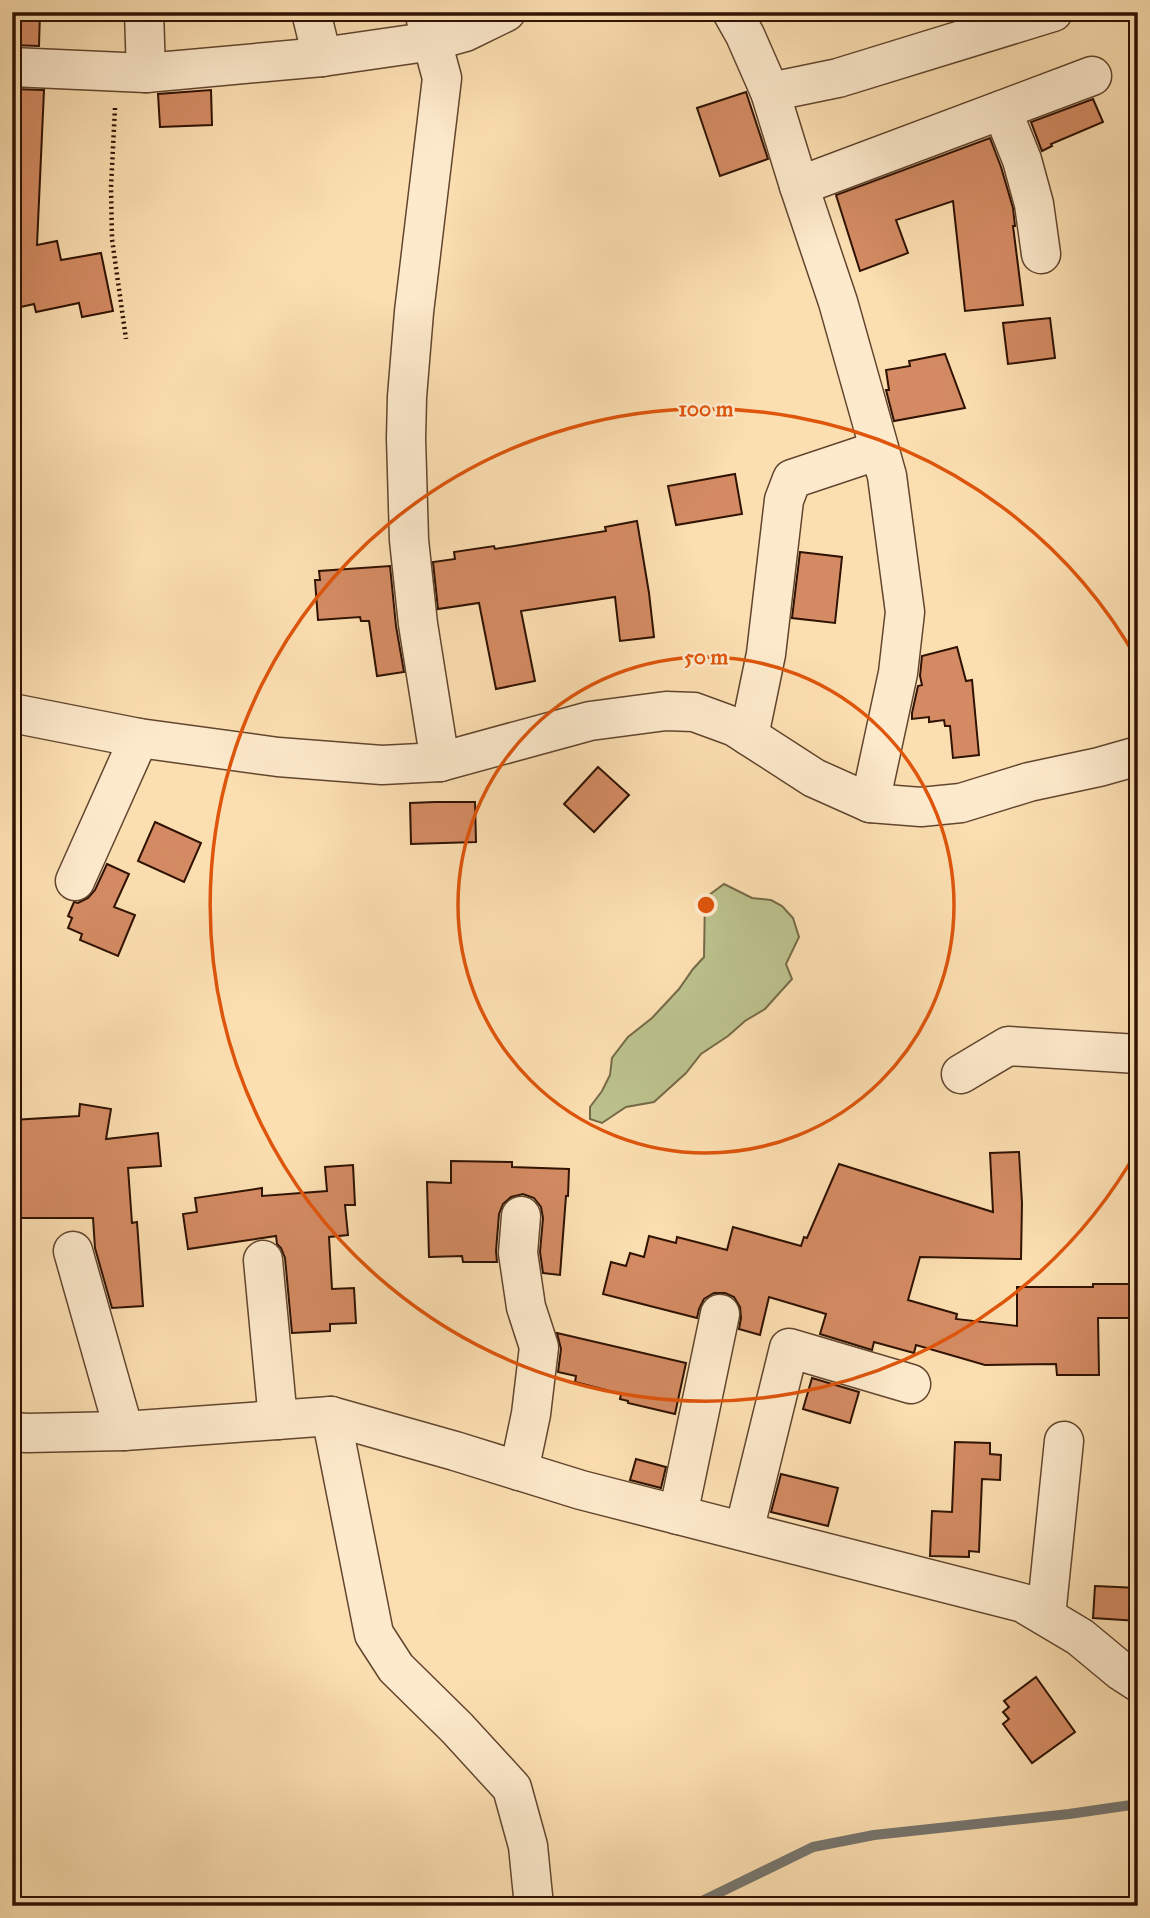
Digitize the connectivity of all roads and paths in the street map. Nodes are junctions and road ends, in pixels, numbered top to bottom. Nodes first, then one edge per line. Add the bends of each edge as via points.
1 (144, 12) edge
2 (311, 12) edge
3 (506, 12) edge
4 (732, 12) edge
5 (1053, 12) edge
6 (429, 27) edge
7 (322, 57) junction
8 (12, 67) edge
9 (131, 72) junction
10 (1091, 76) dead end
11 (770, 92) junction
12 (1002, 110) junction
13 (799, 186) junction
14 (1041, 254) dead end
15 (126, 339) dead end
16 (879, 450) junction
17 (12, 713) edge
18 (749, 736) junction
19 (139, 738) junction
20 (1138, 756) edge
21 (440, 762) junction
22 (870, 803) junction
23 (75, 881) dead end
24 (1138, 1054) edge
25 (961, 1074) dead end
26 (521, 1216) dead end
27 (73, 1251) dead end
28 (263, 1260) dead end
29 (720, 1314) dead end
30 (911, 1384) dead end
31 (331, 1416) junction
32 (278, 1420) junction
33 (124, 1431) junction
34 (12, 1432) edge
35 (1064, 1441) dead end
36 (519, 1471) junction
37 (678, 1515) junction
38 (744, 1531) junction
39 (1046, 1616) junction
40 (1138, 1682) edge
41 (534, 1906) edge

1 - 9 street
2 - 7 street
3 - 6 street via 465,32
4 - 11 street
5 - 11 street via 838,78
6 - 7 street
6 - 21 street via 442,78 414,312 406,438 409,540
7 - 9 street
8 - 9 street
9 - 15 path via 111,187 112,239
10 - 12 street
11 - 13 street
12 - 13 street
12 - 14 street via 1034,204
13 - 16 street via 838,302
16 - 18 street via 792,479 784,500 766,654
16 - 22 street via 887,476 905,612 898,673
17 - 19 street
18 - 21 street via 694,712 666,711 590,721
18 - 22 street via 814,778
19 - 21 street via 291,758 382,765
19 - 23 street
20 - 22 street via 961,803 921,807
24 - 25 street via 1008,1046
26 - 36 street via 518,1253 526,1307 539,1347
27 - 33 street
28 - 32 street
29 - 37 street
30 - 38 street via 789,1348
31 - 32 street
31 - 36 street
31 - 41 street via 374,1634 396,1668 512,1788 528,1846
32 - 33 street
33 - 34 street
35 - 39 street
36 - 37 street
37 - 38 street
38 - 39 street via 1023,1603
39 - 40 street

